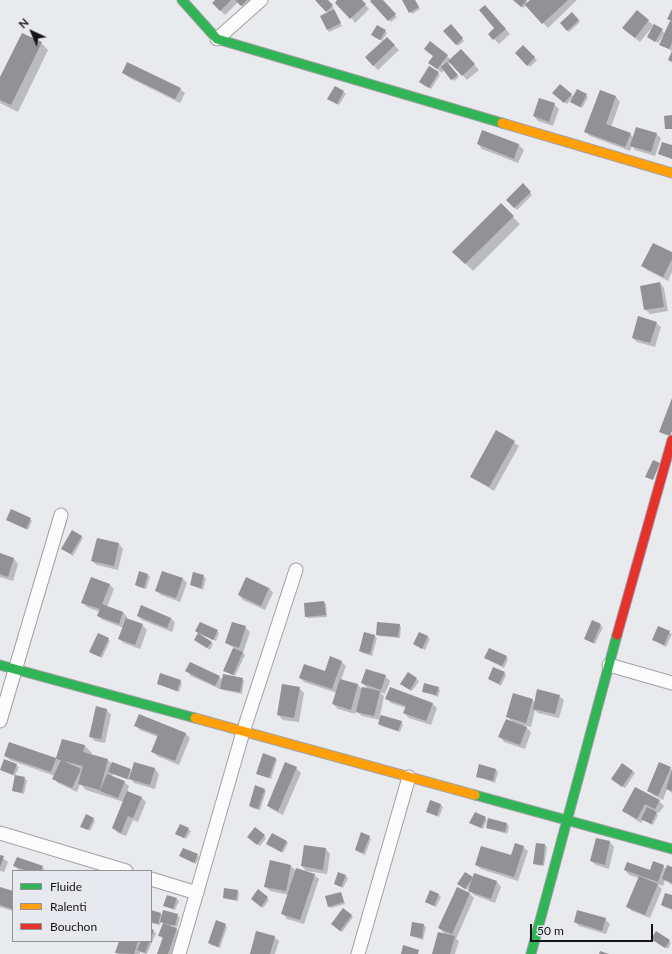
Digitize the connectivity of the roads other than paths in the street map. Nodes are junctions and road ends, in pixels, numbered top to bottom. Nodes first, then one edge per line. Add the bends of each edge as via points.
1 (182, 0) edge
2 (261, 0) edge
3 (217, 39) junction
4 (672, 173) edge
5 (672, 440) edge
6 (61, 515) dead end
7 (296, 570) dead end
8 (0, 665) edge
9 (609, 665) junction
10 (15, 669) junction
11 (672, 683) edge
12 (0, 721) edge
13 (243, 732) junction
14 (409, 777) junction
15 (567, 820) junction
16 (0, 833) edge
17 (672, 849) edge
18 (123, 870) edge
19 (152, 878) edge
20 (197, 892) junction
21 (179, 954) edge
22 (358, 954) edge
23 (531, 954) edge

1 - 3 street
2 - 3 street
3 - 4 street
5 - 9 street
6 - 10 street
7 - 13 street
8 - 10 street
9 - 11 street
9 - 15 street
10 - 12 street
10 - 13 street
13 - 14 street
13 - 20 street
14 - 15 street
14 - 22 street
15 - 17 street
15 - 23 street
16 - 18 street
19 - 20 street
20 - 21 street

